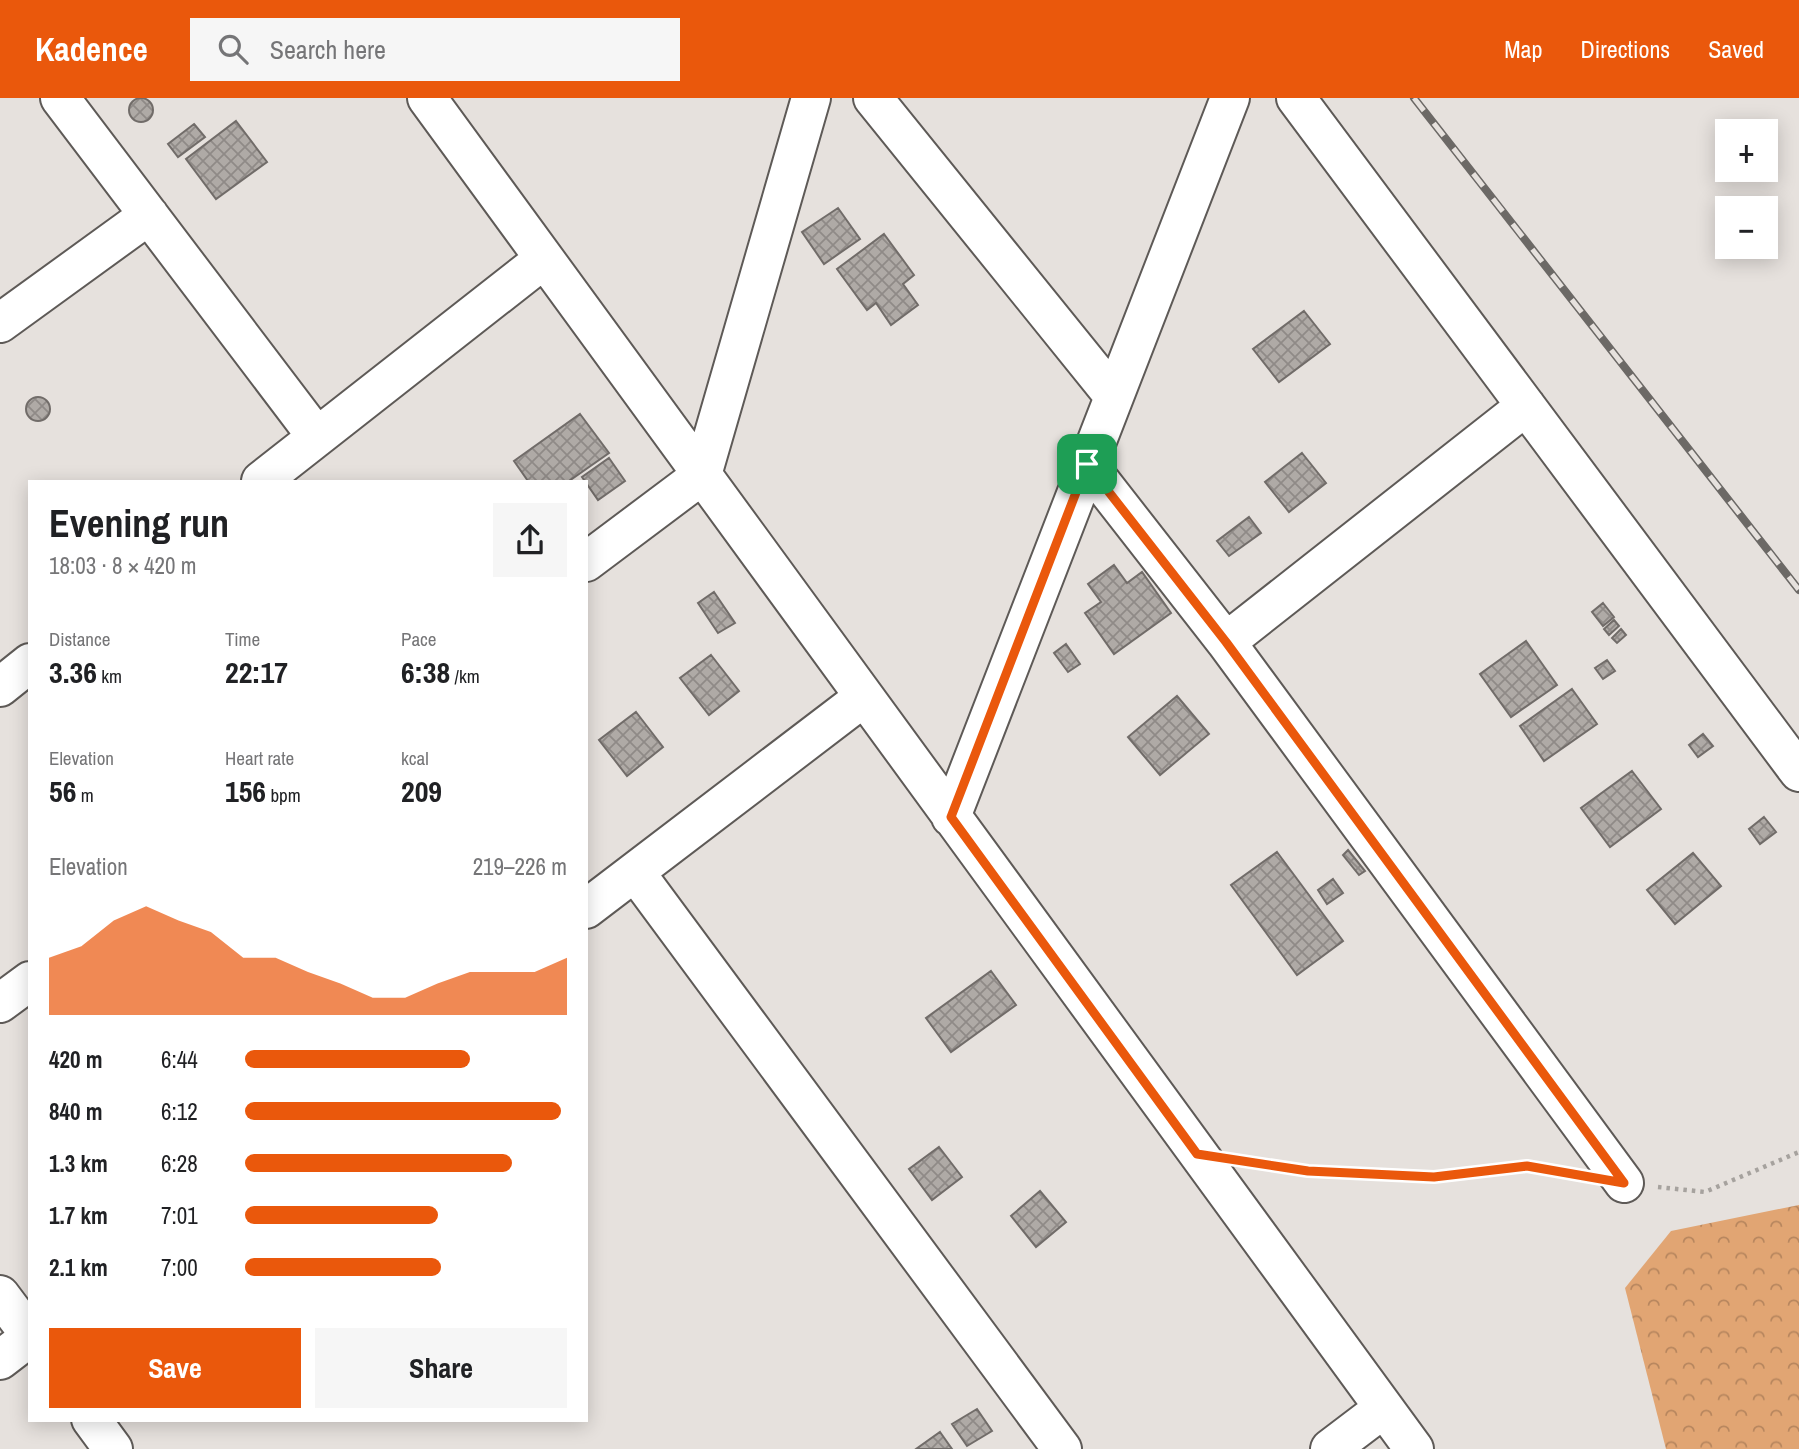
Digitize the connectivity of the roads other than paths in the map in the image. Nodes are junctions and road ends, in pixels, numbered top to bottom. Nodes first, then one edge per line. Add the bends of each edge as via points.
1 (60, 98) edge
2 (427, 98) edge
3 (811, 98) edge
4 (873, 98) edge
5 (1230, 98) edge
6 (1296, 98) edge
7 (149, 215) junction
8 (544, 259) junction
9 (0, 323) edge
10 (1113, 396) junction
11 (1526, 406) junction
12 (317, 437) junction
13 (1087, 464) junction
14 (702, 475) junction
15 (262, 480) edge
16 (588, 560) edge
17 (1226, 642) junction
18 (28, 665) edge
19 (0, 687) edge
20 (864, 697) junction
21 (1799, 772) edge
22 (951, 817) junction
23 (635, 872) junction
24 (588, 907) edge
25 (28, 982) edge
26 (0, 1003) edge
27 (1624, 1183) road end
28 (0, 1295) edge
29 (28, 1333) edge
30 (28, 1338) edge
31 (0, 1360) edge
32 (1384, 1408) junction
33 (93, 1422) edge
34 (113, 1449) edge
35 (1062, 1449) edge
36 (1330, 1449) edge
37 (1414, 1449) edge

1 - 7 street
2 - 8 street
3 - 14 street
4 - 10 street
5 - 10 street
6 - 11 street
7 - 9 street
7 - 12 street
8 - 12 street
8 - 14 street
10 - 13 street
11 - 17 street
11 - 21 street
12 - 15 street
13 - 17 street
13 - 22 street
14 - 16 street
14 - 20 street
17 - 27 street
18 - 19 street
20 - 22 street
20 - 23 street
22 - 32 street
23 - 24 street
23 - 35 street
25 - 26 street
28 - 29 street
30 - 31 street
32 - 36 street
32 - 37 street
33 - 34 street

